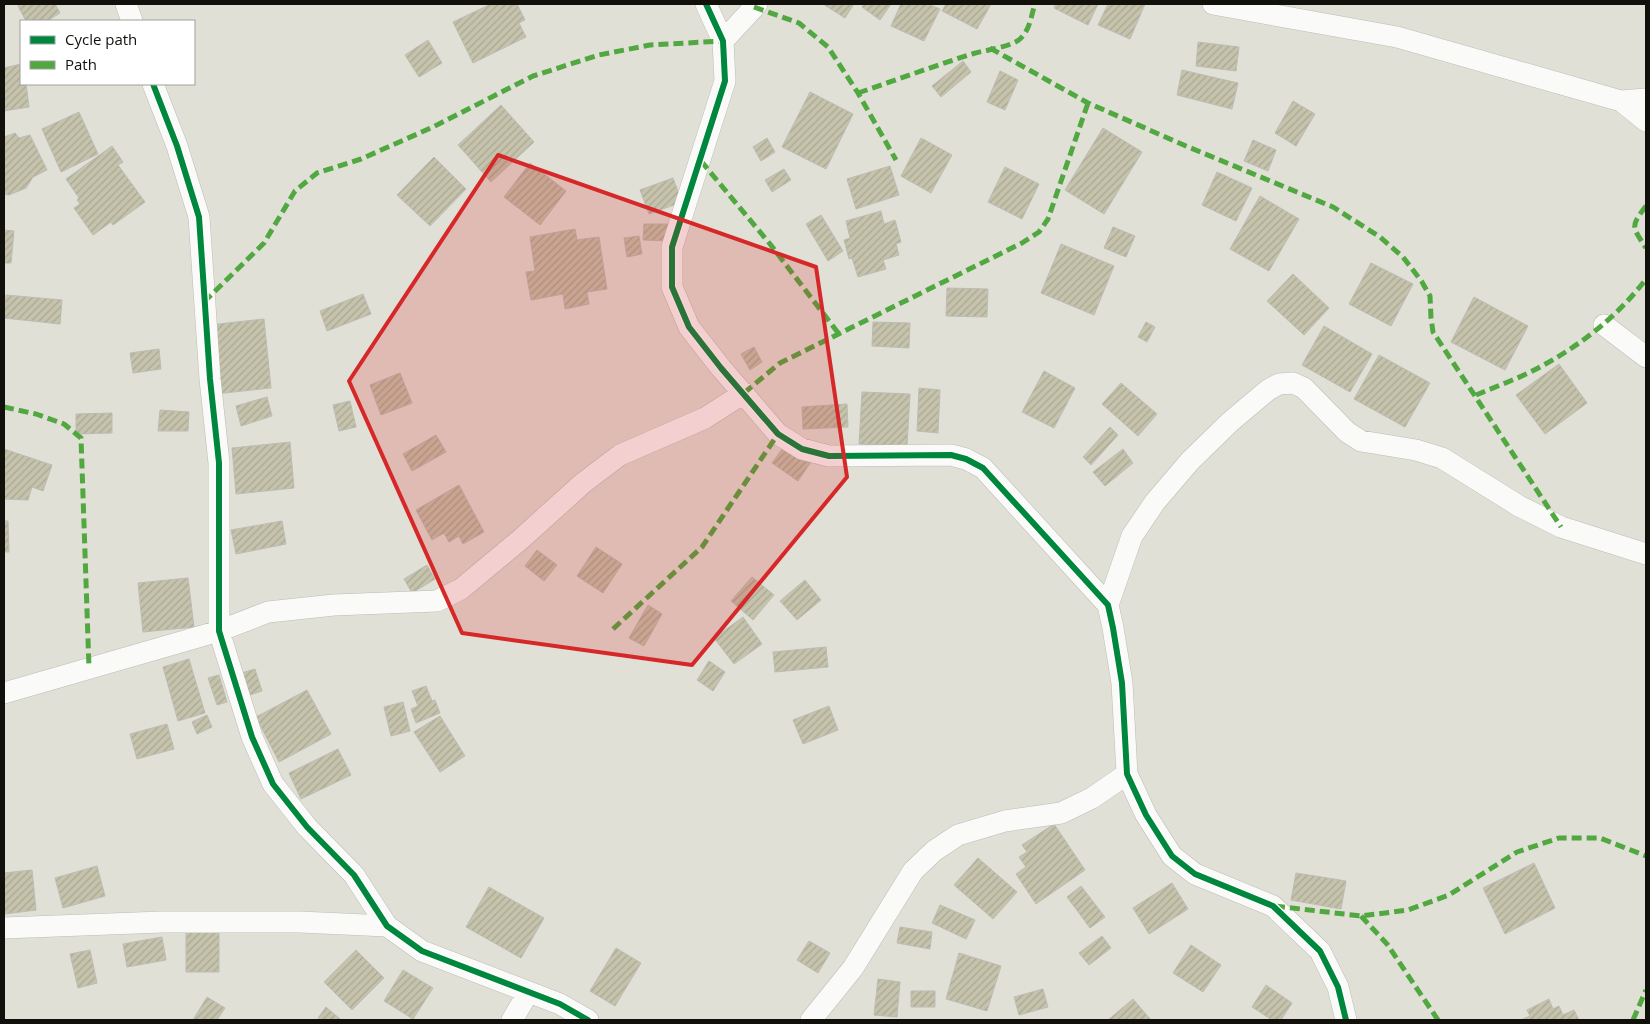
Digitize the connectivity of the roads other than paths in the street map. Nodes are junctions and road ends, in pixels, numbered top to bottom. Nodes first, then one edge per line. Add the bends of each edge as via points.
1 (126, 4) edge
2 (706, 4) edge
3 (757, 4) edge
4 (1226, 5) edge
5 (132, 20) edge
6 (723, 41) junction
7 (153, 85) edge
8 (1646, 99) edge
9 (1621, 101) junction
10 (1646, 121) edge
11 (1604, 324) dead end
12 (1646, 357) edge
13 (744, 393) junction
14 (1646, 554) edge
15 (1108, 605) junction
16 (219, 631) junction
17 (4, 693) edge
18 (1127, 774) junction
19 (387, 926) junction
20 (4, 928) edge
21 (528, 993) junction
22 (512, 1020) edge
23 (588, 1020) edge
24 (811, 1020) edge
25 (1346, 1020) edge

1 - 5 street
2 - 6 street
3 - 6 street
4 - 9 street via 1397,37
6 - 13 street via 725,81 672,247 672,287 689,327
7 - 16 street via 199,217 210,379 220,463
8 - 9 street
9 - 10 street
11 - 12 street
13 - 15 street via 778,434 802,449 829,456 951,456 983,468
13 - 16 street via 705,418 620,455 461,589 437,601 334,604 268,612
14 - 15 street via 1561,526 1520,506 1442,458 1361,441 1347,432 1304,388 1293,382 1268,390 1230,422 1190,461 1155,502 1132,536
15 - 18 street via 1122,683
16 - 17 street
16 - 19 street via 252,737 273,784 307,827 354,875
18 - 24 street via 1092,798 1061,813 1005,821 958,835 934,851 913,871 853,968
18 - 25 street via 1146,815 1172,856 1195,874 1273,906 1320,951 1338,987
19 - 20 street via 162,922
19 - 21 street via 422,951
21 - 22 street
21 - 23 street via 560,1004

